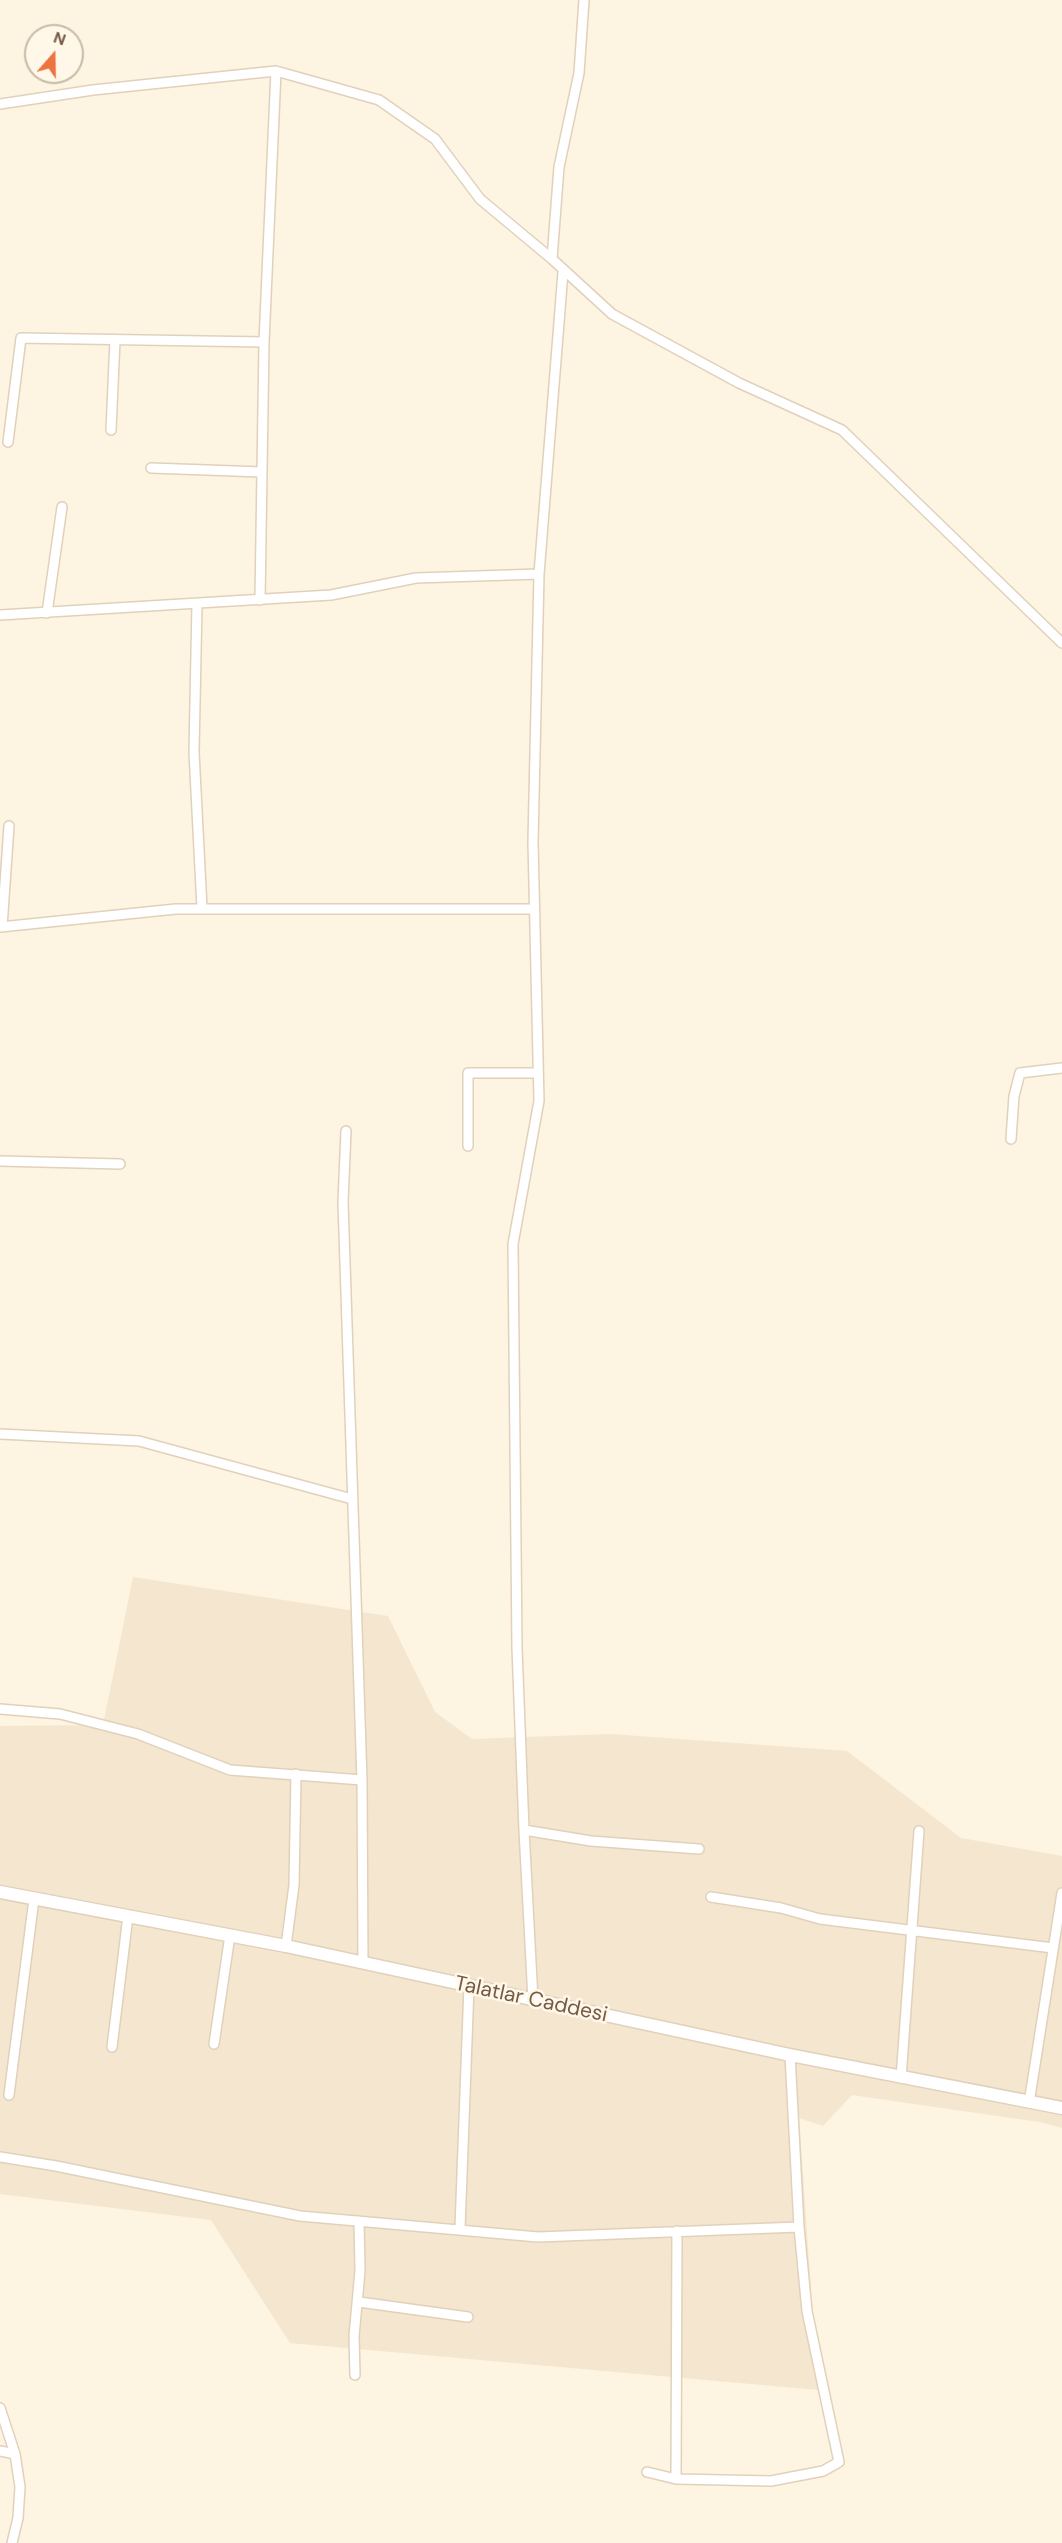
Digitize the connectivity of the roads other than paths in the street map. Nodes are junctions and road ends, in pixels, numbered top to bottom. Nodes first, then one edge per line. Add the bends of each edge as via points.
1 (584, 0) edge
2 (276, 71) junction
3 (0, 104) edge
4 (552, 259) junction
5 (563, 272) junction
6 (115, 340) junction
7 (264, 342) junction
8 (111, 429) dead end
9 (9, 442) dead end
10 (151, 468) dead end
11 (262, 472) junction
12 (62, 507) dead end
13 (539, 574) junction
14 (260, 600) junction
15 (197, 604) junction
16 (47, 613) junction
17 (0, 615) edge
18 (1062, 643) edge
19 (9, 826) dead end
20 (202, 908) junction
21 (534, 909) junction
22 (1, 927) edge
23 (1062, 1068) edge
24 (538, 1073) junction
25 (346, 1131) dead end
26 (1011, 1139) dead end
27 (468, 1146) dead end
28 (0, 1161) edge
29 (120, 1164) dead end
30 (0, 1434) edge
31 (352, 1499) junction
32 (0, 1709) edge
33 (296, 1774) junction
34 (362, 1780) junction
35 (524, 1830) junction
36 (919, 1831) dead end
37 (699, 1850) dead end
38 (0, 1892) edge
39 (1062, 1893) edge
40 (711, 1897) dead end
41 (34, 1899) junction
42 (128, 1916) junction
43 (912, 1932) junction
44 (230, 1935) junction
45 (286, 1946) junction
46 (1053, 1948) junction
47 (363, 1963) junction
48 (469, 1986) junction
49 (534, 2000) junction
50 (214, 2044) dead end
51 (112, 2047) dead end
52 (790, 2055) junction
53 (901, 2078) junction
54 (9, 2095) dead end
55 (1029, 2103) junction
56 (1062, 2108) edge
57 (0, 2157) edge
58 (359, 2222) junction
59 (799, 2227) junction
60 (460, 2228) junction
61 (677, 2230) junction
62 (359, 2302) junction
63 (468, 2317) dead end
64 (355, 2375) dead end
65 (0, 2408) edge
66 (0, 2451) edge
67 (15, 2454) junction
68 (647, 2472) dead end
69 (676, 2479) junction
70 (12, 2543) edge

1 - 4 street via 579,73 559,167
2 - 3 street
2 - 4 street via 379,100 435,139 480,199
2 - 7 street
4 - 5 street
5 - 13 street
5 - 18 street via 612,314 739,383 842,430
6 - 7 street
6 - 8 street
6 - 9 street via 21,338
7 - 11 street
10 - 11 street
11 - 14 street
12 - 16 street
13 - 14 street via 416,578 330,595
13 - 21 street
14 - 15 street
15 - 16 street
15 - 20 street via 194,752
16 - 17 street
19 - 22 street
20 - 21 street
20 - 22 street
21 - 24 street
23 - 26 street via 1020,1072
24 - 27 street via 468,1073
24 - 35 street via 539,1101 513,1244 517,1648
25 - 31 street via 343,1202
28 - 29 street
30 - 31 street via 139,1441
31 - 34 street
32 - 33 street via 60,1714 138,1734 230,1770
33 - 34 street
33 - 45 street via 294,1885
34 - 47 street
35 - 37 street via 591,1841
35 - 49 street
36 - 43 street
38 - 41 street, Talatlar Caddesi
39 - 46 street
40 - 43 street
41 - 42 street, Talatlar Caddesi
41 - 54 street
42 - 44 street, Talatlar Caddesi
42 - 51 street
43 - 46 street
43 - 53 street
44 - 45 street, Talatlar Caddesi
44 - 50 street
45 - 47 street, Talatlar Caddesi
46 - 55 street
47 - 48 street, Talatlar Caddesi
48 - 49 street, Talatlar Caddesi
48 - 60 street
49 - 52 street, Talatlar Caddesi
52 - 53 street, Talatlar Caddesi
52 - 59 street
53 - 55 street, Talatlar Caddesi
55 - 56 street, Talatlar Caddesi
57 - 58 street via 300,2216
58 - 60 street
58 - 62 street
59 - 61 street
59 - 69 street via 807,2311 839,2462 823,2471 771,2481
60 - 61 street via 538,2237
61 - 69 street
62 - 63 street
62 - 64 street via 354,2336
65 - 67 street
66 - 67 street
67 - 70 street via 20,2487
68 - 69 street

